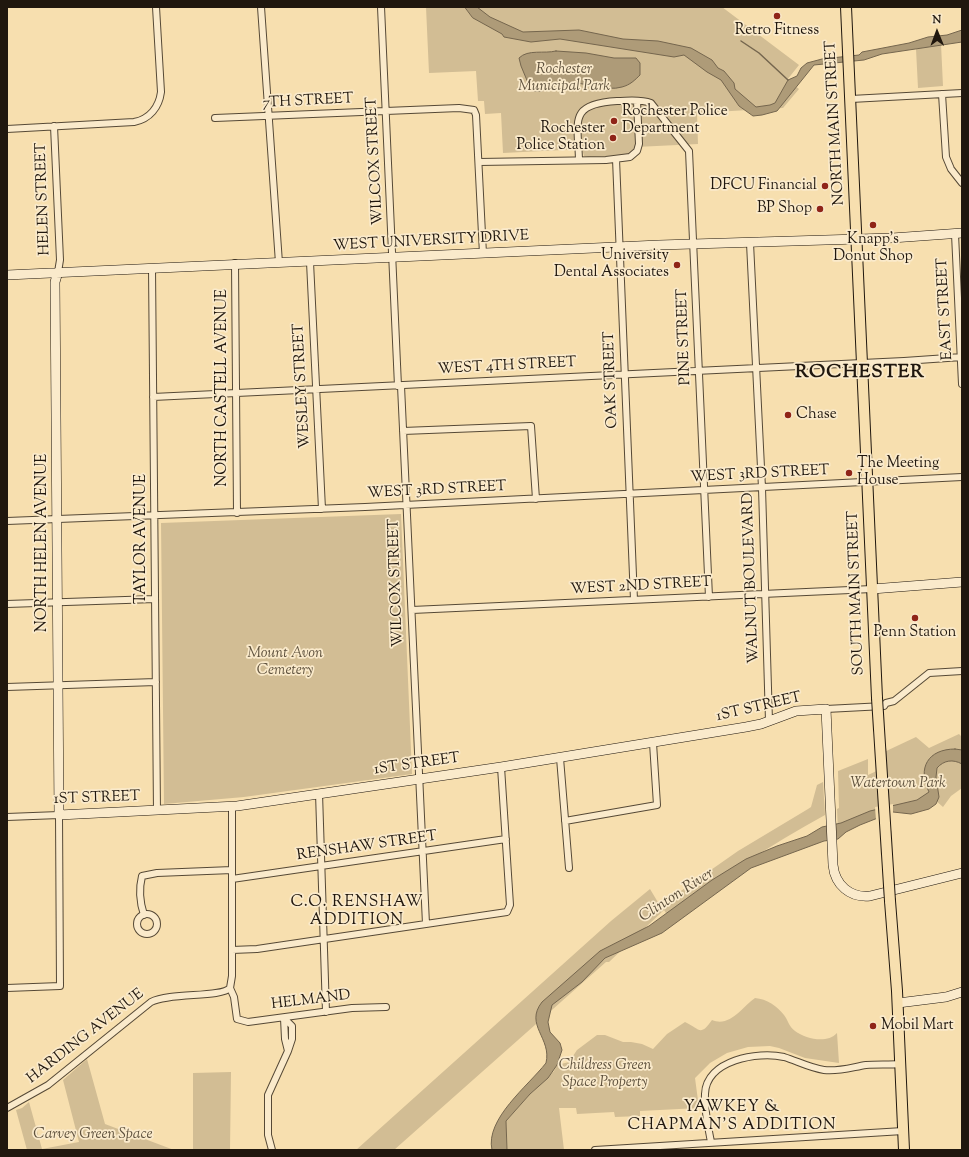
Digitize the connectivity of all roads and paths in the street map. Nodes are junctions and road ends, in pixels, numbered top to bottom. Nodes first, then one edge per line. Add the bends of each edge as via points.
1 (156, 7) edge
2 (261, 7) edge
3 (381, 7) edge
4 (846, 7) edge
5 (962, 92) edge
6 (942, 94) junction
7 (851, 99) junction
8 (637, 101) junction
9 (386, 112) junction
10 (268, 117) junction
11 (215, 118) dead end
12 (54, 126) junction
13 (7, 129) edge
14 (616, 159) junction
15 (579, 160) junction
16 (479, 162) junction
17 (962, 183) edge
18 (959, 233) edge
19 (857, 238) junction
20 (750, 243) junction
21 (694, 245) junction
22 (619, 247) junction
23 (483, 254) junction
24 (393, 258) junction
25 (310, 262) junction
26 (235, 263) junction
27 (279, 263) junction
28 (152, 268) junction
29 (58, 272) junction
30 (7, 275) edge
31 (961, 357) edge
32 (862, 363) junction
33 (756, 368) junction
34 (699, 371) junction
35 (625, 375) junction
36 (962, 384) edge
37 (400, 386) junction
38 (316, 389) junction
39 (236, 393) junction
40 (153, 397) junction
41 (403, 431) junction
42 (962, 477) edge
43 (867, 482) junction
44 (762, 488) junction
45 (704, 491) junction
46 (630, 494) junction
47 (536, 499) junction
48 (407, 505) junction
49 (322, 509) junction
50 (237, 513) junction
51 (155, 517) junction
52 (57, 520) junction
53 (7, 521) edge
54 (962, 582) edge
55 (872, 589) junction
56 (766, 594) junction
57 (709, 597) junction
58 (155, 599) junction
59 (634, 600) junction
60 (57, 602) junction
61 (7, 604) edge
62 (412, 610) junction
63 (962, 671) edge
64 (156, 682) junction
65 (57, 686) junction
66 (7, 687) edge
67 (826, 709) junction
68 (769, 721) junction
69 (654, 743) junction
70 (560, 758) junction
71 (501, 768) junction
72 (419, 779) junction
73 (319, 793) junction
74 (232, 806) junction
75 (157, 811) junction
76 (58, 815) junction
77 (7, 817) edge
78 (565, 821) junction
79 (506, 839) junction
80 (423, 852) junction
81 (322, 867) junction
82 (569, 868) dead end
83 (232, 870) junction
84 (962, 873) edge
85 (232, 879) junction
86 (144, 915) dead end
87 (426, 924) junction
88 (323, 939) junction
89 (232, 950) junction
90 (7, 988) edge
91 (230, 988) junction
92 (962, 992) edge
93 (898, 1003) junction
94 (386, 1007) dead end
95 (326, 1012) junction
96 (284, 1018) junction
97 (900, 1064) junction
98 (7, 1108) edge
99 (903, 1131) junction
100 (711, 1142) junction
101 (272, 1150) edge
102 (595, 1150) edge
103 (904, 1150) edge

1 - 12 street via 161,92 153,112 144,119 134,122
2 - 10 street
3 - 9 street, WILCOX STREET
4 - 7 main road, NORTH MAIN STREET
5 - 6 street
6 - 7 street
6 - 17 street via 946,157 951,169
7 - 19 main road, NORTH MAIN STREET
8 - 14 street via 638,148 630,157
8 - 15 street via 595,103 583,111 578,125
8 - 21 street, PINE STREET via 652,104 689,151
9 - 10 street, 7TH STREET
9 - 16 street, 7TH STREET via 459,108 474,110
9 - 24 street, WILCOX STREET
10 - 11 street, 7TH STREET
10 - 27 street
12 - 13 street
12 - 29 street, HELEN STREET via 60,260
14 - 15 street
14 - 22 street, OAK STREET
15 - 16 street
16 - 23 street
18 - 19 street, WEST UNIVERSITY DRIVE
18 - 31 street, EAST STREET
19 - 20 street, WEST UNIVERSITY DRIVE
19 - 32 main road, SOUTH MAIN STREET
20 - 21 street, WEST UNIVERSITY DRIVE
20 - 33 street, WALNUT BOULEVARD
21 - 22 street, WEST UNIVERSITY DRIVE
21 - 34 street, PINE STREET
22 - 23 street, WEST UNIVERSITY DRIVE
22 - 35 street, OAK STREET
23 - 24 street, WEST UNIVERSITY DRIVE
24 - 25 street, WEST UNIVERSITY DRIVE
24 - 37 street, WILCOX STREET
25 - 27 street, WEST UNIVERSITY DRIVE
25 - 38 street, WESLEY STREET
26 - 27 street, WEST UNIVERSITY DRIVE
26 - 28 street, WEST UNIVERSITY DRIVE
26 - 39 street, NORTH CASTELL AVENUE
28 - 29 street, WEST UNIVERSITY DRIVE
28 - 40 street, TAYLOR AVENUE
29 - 30 street, WEST UNIVERSITY DRIVE
29 - 52 street, NORTH HELEN AVENUE via 55,282
31 - 32 street, WEST 4TH STREET
31 - 36 street, EAST STREET
32 - 33 street, WEST 4TH STREET
32 - 43 main road, SOUTH MAIN STREET
33 - 34 street, WEST 4TH STREET
33 - 44 street, WALNUT BOULEVARD
34 - 35 street, WEST 4TH STREET
34 - 45 street, PINE STREET
35 - 37 street, WEST 4TH STREET
35 - 46 street, OAK STREET
37 - 38 street, WEST 4TH STREET
37 - 41 street, WILCOX STREET
38 - 39 street, WEST 4TH STREET
38 - 49 street, WESLEY STREET
39 - 40 street, WEST 4TH STREET
39 - 50 street, NORTH CASTELL AVENUE
40 - 51 street, TAYLOR AVENUE
41 - 47 street via 531,426
41 - 48 street, WILCOX STREET
42 - 43 street, WEST 3RD STREET
43 - 44 street, WEST 3RD STREET
43 - 55 main road, SOUTH MAIN STREET
44 - 45 street, WEST 3RD STREET
44 - 56 street, WALNUT BOULEVARD
45 - 46 street, WEST 3RD STREET
45 - 57 street, PINE STREET
46 - 47 street, WEST 3RD STREET
46 - 59 street, OAK STREET
47 - 48 street, WEST 3RD STREET
48 - 49 street, WEST 3RD STREET
48 - 62 street, WILCOX STREET
49 - 50 street, WEST 3RD STREET
50 - 51 street, WEST 3RD STREET
51 - 52 street, WEST 3RD STREET
51 - 58 street, TAYLOR AVENUE
52 - 53 street, WEST 3RD STREET
52 - 60 street, NORTH HELEN AVENUE
54 - 55 street
55 - 56 street, WEST 2ND STREET
55 - 93 main road, SOUTH MAIN STREET, bridge
56 - 57 street, WEST 2ND STREET
56 - 68 street, WALNUT BOULEVARD
57 - 59 street, WEST 2ND STREET
58 - 60 street
58 - 64 street, TAYLOR AVENUE
59 - 62 street, WEST 2ND STREET
60 - 61 street
60 - 65 street, NORTH HELEN AVENUE
62 - 72 street, WILCOX STREET
63 - 67 street via 929,674 884,706
64 - 65 street
64 - 75 street, TAYLOR AVENUE
65 - 66 street
65 - 76 street, NORTH HELEN AVENUE
67 - 68 street, 1ST STREET via 796,711
67 - 84 street via 832,848 837,879 848,891 861,896 879,894
68 - 69 street, 1ST STREET
69 - 70 street, 1ST STREET
69 - 78 street via 657,805
70 - 71 street, 1ST STREET
70 - 78 street
71 - 72 street, 1ST STREET
71 - 79 street
72 - 73 street, 1ST STREET
72 - 80 street, WILCOX STREET
73 - 74 street, 1ST STREET
73 - 81 street
74 - 75 street, 1ST STREET
74 - 83 street
75 - 76 street, 1ST STREET
76 - 77 street, 1ST STREET
76 - 90 street via 60,986
78 - 82 street
79 - 80 street, RENSHAW STREET
79 - 87 street via 509,909 503,913
80 - 81 street, RENSHAW STREET
80 - 87 street, WILCOX STREET
81 - 85 street, RENSHAW STREET
81 - 88 street
83 - 85 street
83 - 86 street via 142,876 141,905
85 - 89 street
87 - 88 street
88 - 89 street via 257,949
88 - 95 street
89 - 91 street
91 - 96 street, HELMAND via 234,997 235,1016 239,1021
91 - 98 street, HARDING AVENUE via 220,992 171,996 151,1002 48,1085
92 - 93 street via 946,997
93 - 97 main road, SOUTH MAIN STREET
94 - 95 street, HELMAND
95 - 96 street, HELMAND
96 - 101 street via 288,1051 268,1095 268,1135
97 - 99 main road, SOUTH MAIN STREET
97 - 100 street via 830,1070 815,1068 783,1057 760,1054 733,1062 720,1068 713,1075 704,1093
99 - 100 street
99 - 103 main road, SOUTH MAIN STREET
100 - 102 street

